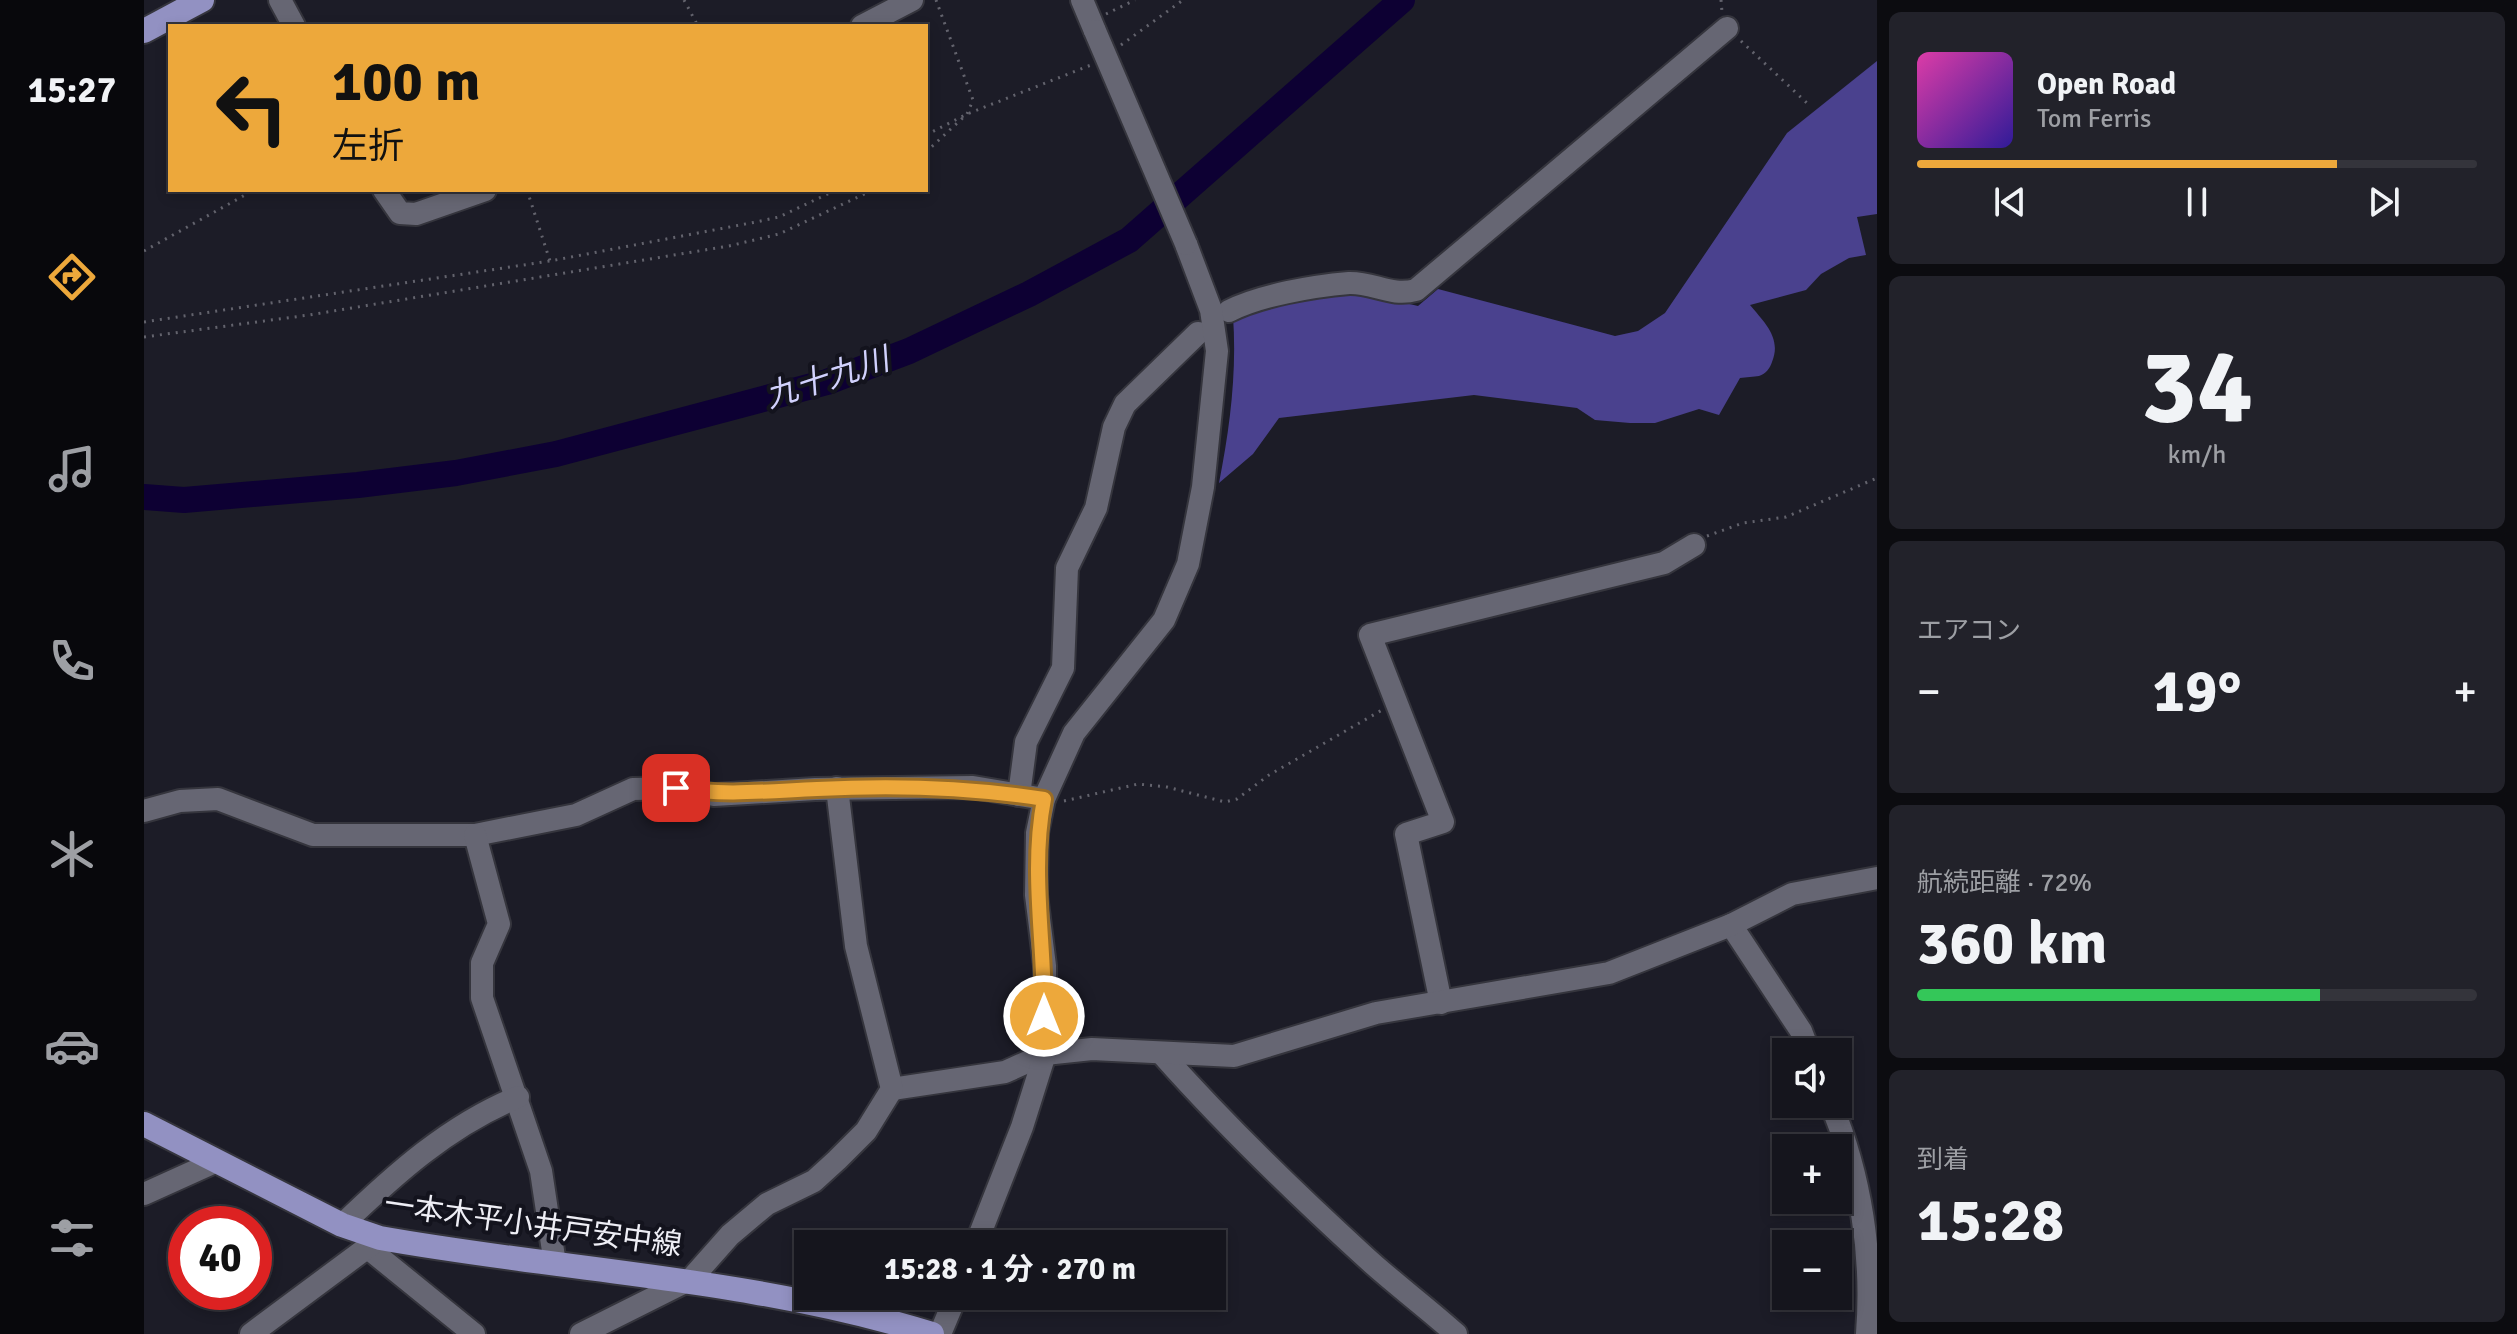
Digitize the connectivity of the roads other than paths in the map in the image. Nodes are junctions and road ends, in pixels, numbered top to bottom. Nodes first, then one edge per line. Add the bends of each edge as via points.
1 (202, 0) edge
2 (280, 0) edge
3 (912, 0) edge
4 (1082, 0) edge
5 (293, 24) edge
6 (866, 24) edge
7 (1727, 28) road end
8 (144, 31) edge
9 (385, 192) edge
10 (478, 192) edge
11 (1229, 311) dead end
12 (1198, 333) dead end
13 (1694, 545) road end
14 (837, 788) junction
15 (1019, 795) junction
16 (1044, 799) junction
17 (144, 811) edge
18 (475, 835) junction
19 (1877, 878) edge
20 (1731, 925) junction
21 (1441, 1003) junction
22 (1804, 1038) edge
23 (1045, 1054) junction
24 (1162, 1054) junction
25 (892, 1089) junction
26 (518, 1097) junction
27 (1836, 1118) edge
28 (144, 1124) edge
29 (217, 1161) junction
30 (144, 1194) edge
31 (342, 1225) junction
32 (982, 1230) edge
33 (374, 1243) junction
34 (555, 1264) junction
35 (691, 1279) junction
36 (950, 1310) edge
37 (251, 1334) edge
38 (474, 1334) edge
39 (581, 1334) edge
40 (932, 1334) edge
41 (940, 1334) edge
42 (1456, 1334) edge
43 (1867, 1334) edge

1 - 8 main road
2 - 5 street
3 - 6 street
4 - 16 street, bridge via 1098,24 1186,244 1211,310 1217,351 1203,487 1188,564 1164,620 1074,733
7 - 11 street via 1416,290 1397,294 1352,283 1254,300
9 - 10 street via 394,208 407,214
12 - 15 street via 1125,404 1114,427 1096,508 1067,568 1063,668 1026,742
13 - 21 street via 1664,563 1370,635 1443,822 1406,834
14 - 15 street via 973,787
14 - 18 street via 714,795 676,788 633,789 576,815
14 - 25 street via 856,946
15 - 16 street
16 - 23 street via 1037,833 1036,895 1045,966
17 - 18 street via 180,801 218,799 313,835
18 - 26 street via 499,924 482,963 482,998
19 - 20 street via 1792,894
20 - 21 street via 1609,973
20 - 22 street
21 - 24 street via 1376,1013 1234,1056
23 - 24 street via 1092,1049
23 - 25 street via 1005,1072
23 - 32 street
24 - 42 street via 1275,1173
25 - 35 street via 866,1131 837,1160 814,1181 767,1204
26 - 31 street via 492,1107 405,1165
26 - 34 street via 541,1171
27 - 43 street via 1856,1174 1868,1261
28 - 29 main road, 一本木平小井戸安中線
29 - 30 street
29 - 31 main road, 一本木平小井戸安中線
31 - 33 main road, 一本木平小井戸安中線
33 - 34 main road, 一本木平小井戸安中線
33 - 37 street
33 - 38 street
34 - 35 main road, 一本木平小井戸安中線
35 - 39 street
35 - 40 main road, 一本木平小井戸安中線 via 869,1314
36 - 41 street

